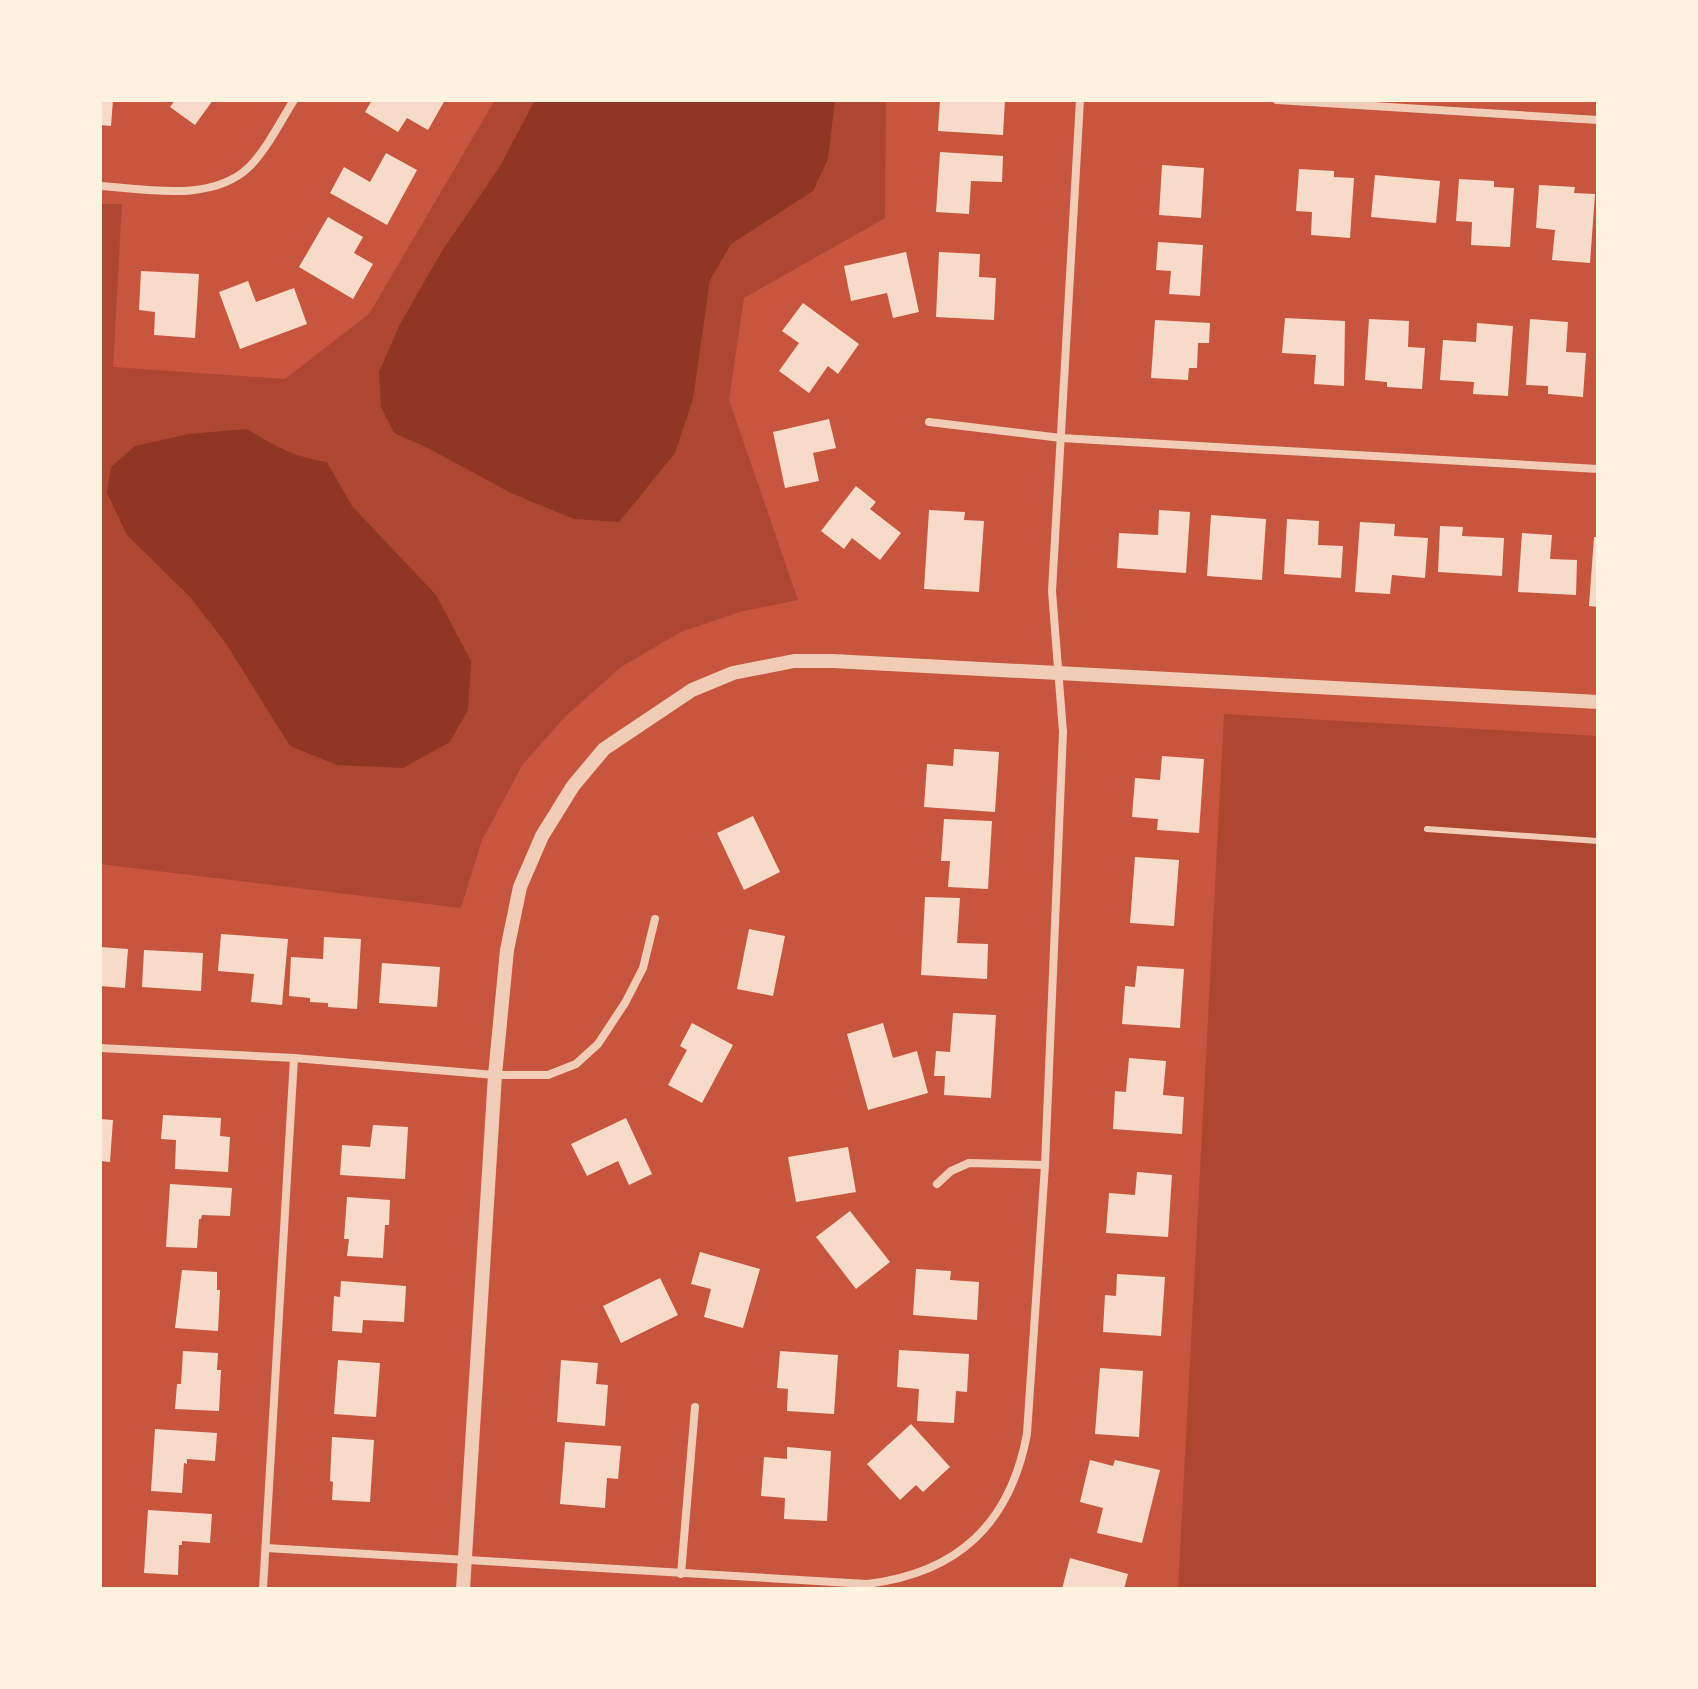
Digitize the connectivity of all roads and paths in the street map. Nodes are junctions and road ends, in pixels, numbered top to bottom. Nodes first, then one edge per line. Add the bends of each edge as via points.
1 (294, 100) edge
2 (1080, 100) edge
3 (1277, 100) edge
4 (1598, 120) edge
5 (100, 186) edge
6 (929, 422) dead end
7 (1061, 438) junction
8 (1598, 469) edge
9 (1058, 674) junction
10 (1598, 702) edge
11 (1427, 829) dead end
12 (1598, 841) edge
13 (655, 919) dead end
14 (100, 1048) edge
15 (294, 1058) junction
16 (495, 1075) junction
17 (1045, 1165) junction
18 (937, 1184) dead end
19 (695, 1407) dead end
20 (266, 1548) junction
21 (465, 1561) junction
22 (681, 1574) junction
23 (263, 1589) edge
24 (463, 1589) edge

1 - 5 street via 248,168 229,180 183,191
2 - 7 street
3 - 4 street
6 - 7 street
7 - 8 street
7 - 9 street via 1052,591
9 - 10 street
9 - 16 street via 794,661 733,673 692,690 641,722 604,749 573,786 542,836 520,887 507,950
9 - 17 street via 1063,732
11 - 12 lane
13 - 16 street via 643,968 598,1044 576,1064 548,1075
14 - 15 street
15 - 16 street
15 - 20 street
16 - 21 street
17 - 18 street via 969,1163
17 - 22 street via 1027,1434 1012,1489 997,1516 955,1556 929,1570 879,1583
19 - 22 street
20 - 21 street
20 - 23 street
21 - 22 street
21 - 24 street

